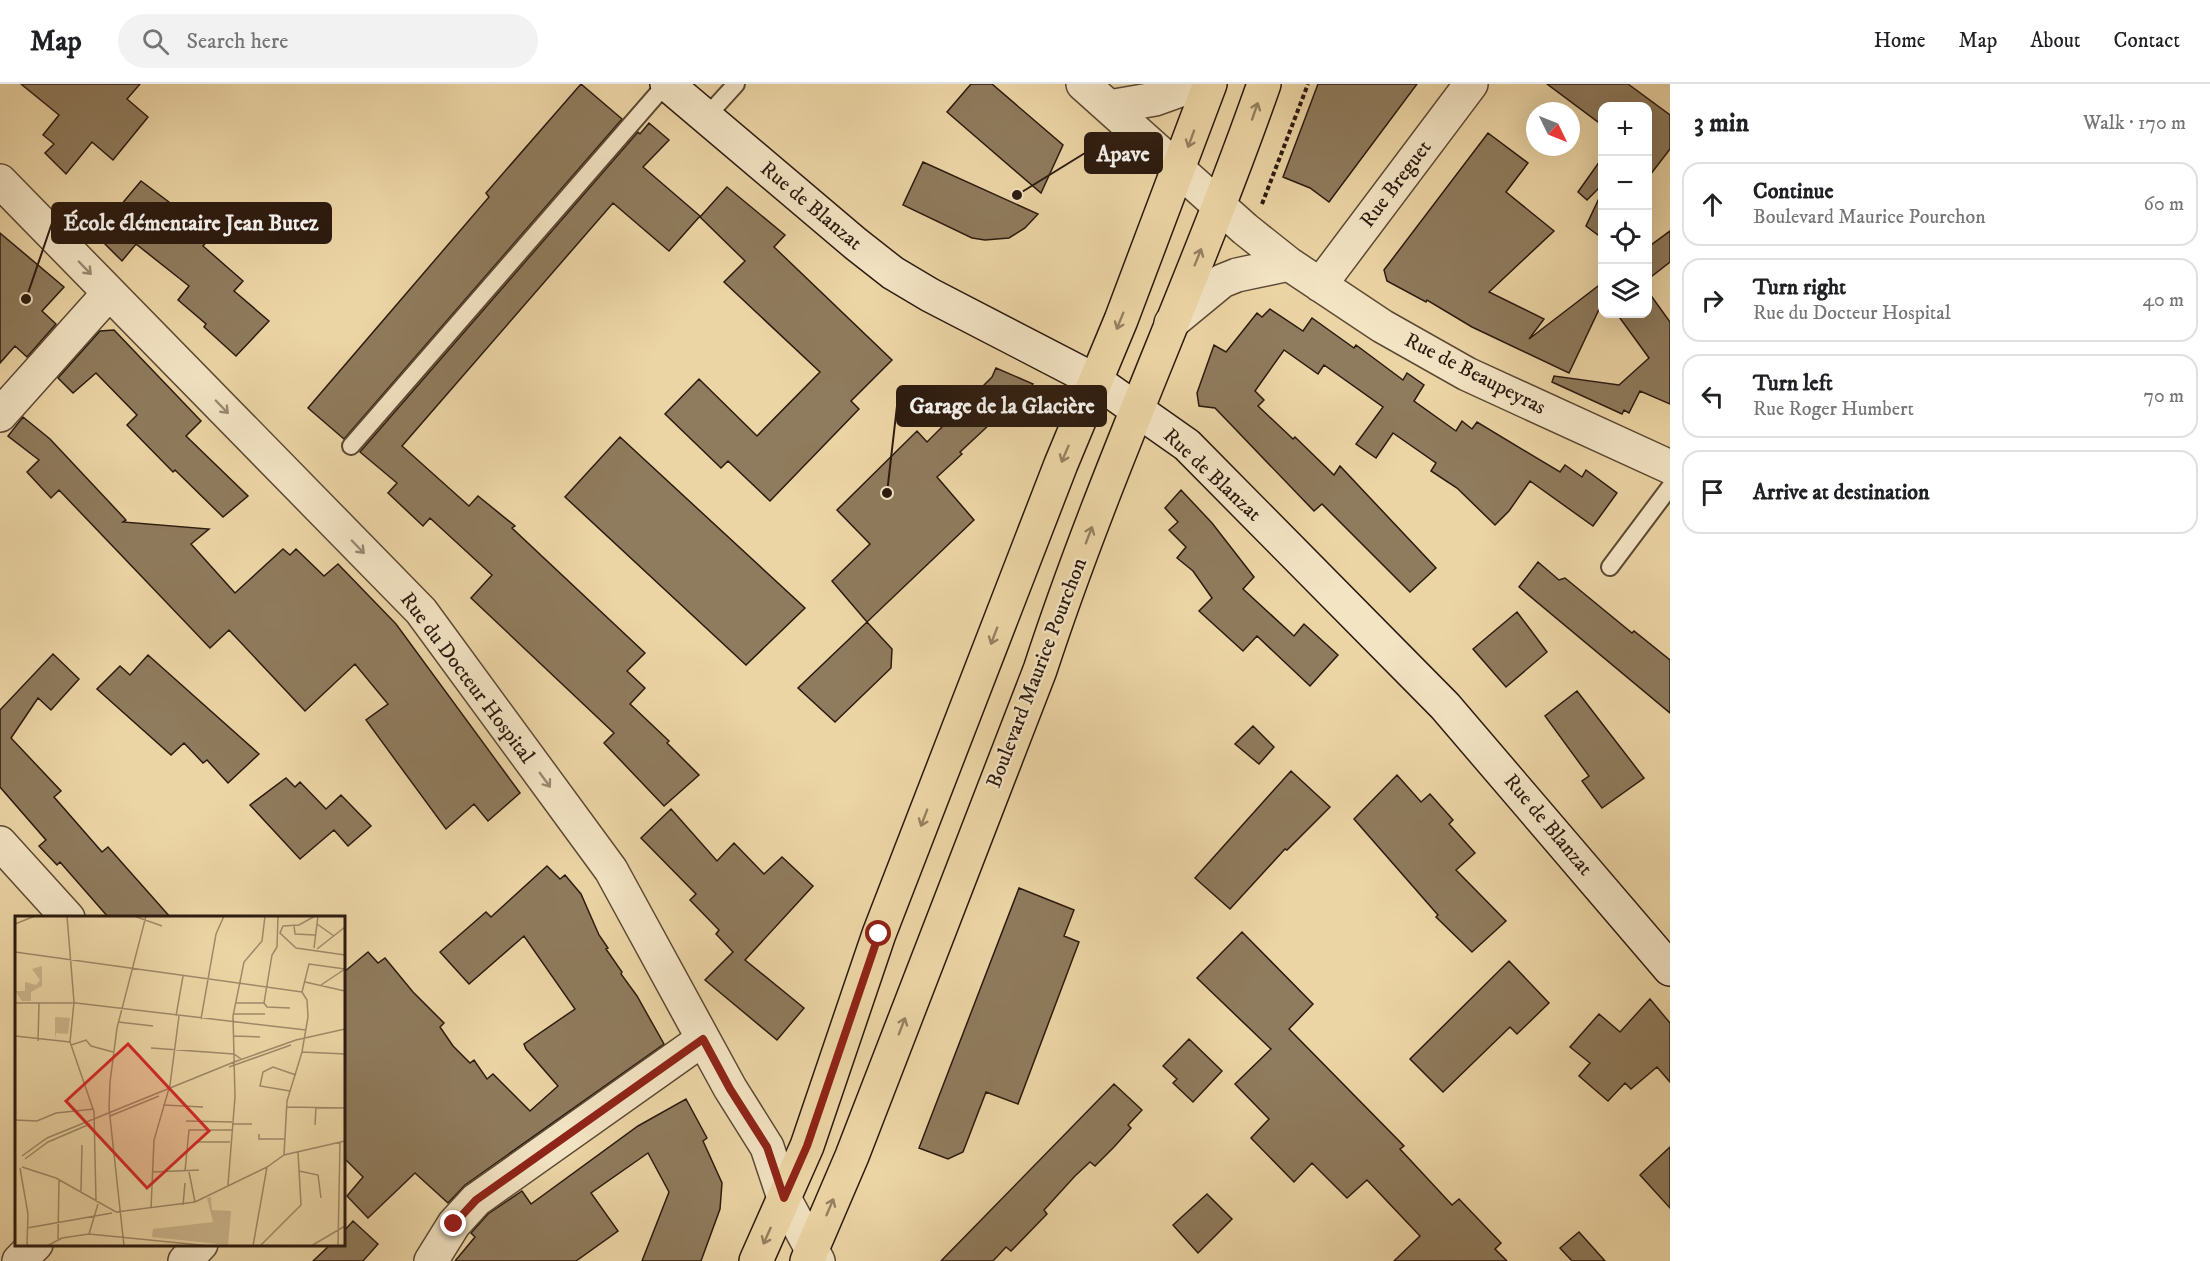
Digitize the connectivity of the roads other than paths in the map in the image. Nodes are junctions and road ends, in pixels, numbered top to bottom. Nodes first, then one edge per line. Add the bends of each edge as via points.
1 (666, 84) edge
2 (736, 84) edge
3 (1083, 84) edge
4 (1197, 84) edge
5 (1210, 84) edge
6 (1264, 84) edge
7 (1471, 84) edge
8 (1109, 107) junction
9 (706, 117) junction
10 (1179, 171) junction
11 (0, 182) edge
12 (1219, 205) junction
13 (1289, 264) junction
14 (1320, 285) junction
15 (109, 292) junction
16 (1171, 323) junction
17 (1096, 381) junction
18 (1137, 409) junction
19 (0, 415) edge
20 (351, 446) dead end
21 (1670, 467) edge
22 (1670, 487) edge
23 (1610, 567) dead end
24 (0, 843) edge
25 (66, 916) edge
26 (1670, 969) edge
27 (703, 1039) junction
28 (784, 1198) junction
29 (35, 1246) edge
30 (200, 1246) edge
31 (812, 1258) edge
32 (19, 1261) edge
33 (185, 1261) edge
34 (431, 1261) edge
35 (756, 1261) edge

1 - 9 street, Rue de Blanzat
1 - 20 lane
2 - 9 lane
3 - 8 street, Rue de Beaupeyras
4 - 8 street via 1155,99
5 -> 10 main road
12 -> 6 main road, Boulevard Maurice Pourchon
7 - 14 street, Rue Breguet
8 - 10 street, Rue de Beaupeyras
9 - 17 street, Rue de Blanzat via 893,273
10 - 12 street, Rue de Beaupeyras
10 -> 17 main road
11 -> 15 street, Rue du Docteur Hospital
12 - 13 street, Rue de Beaupeyras
16 -> 12 main road, Boulevard Maurice Pourchon
13 - 14 street, Rue de Beaupeyras
13 - 16 street via 1222,281
14 - 21 street, Rue de Beaupeyras via 1467,374
15 - 19 street
15 -> 27 street, Rue du Docteur Hospital via 421,611 611,870
16 - 18 main road, Boulevard Maurice Pourchon
17 - 18 street, Rue de Blanzat
17 -> 28 main road via 879,934 807,1146
18 - 26 street, Rue de Blanzat via 1187,446 1446,706
31 -> 18 main road, Boulevard Maurice Pourchon
22 - 23 lane
24 - 25 street
27 - 28 street, Rue du Docteur Hospital via 767,1147
27 - 34 street via 476,1200 454,1224
28 - 31 street, Rue du Docteur Hospital
28 -> 35 main road
29 - 32 street
30 - 33 street

